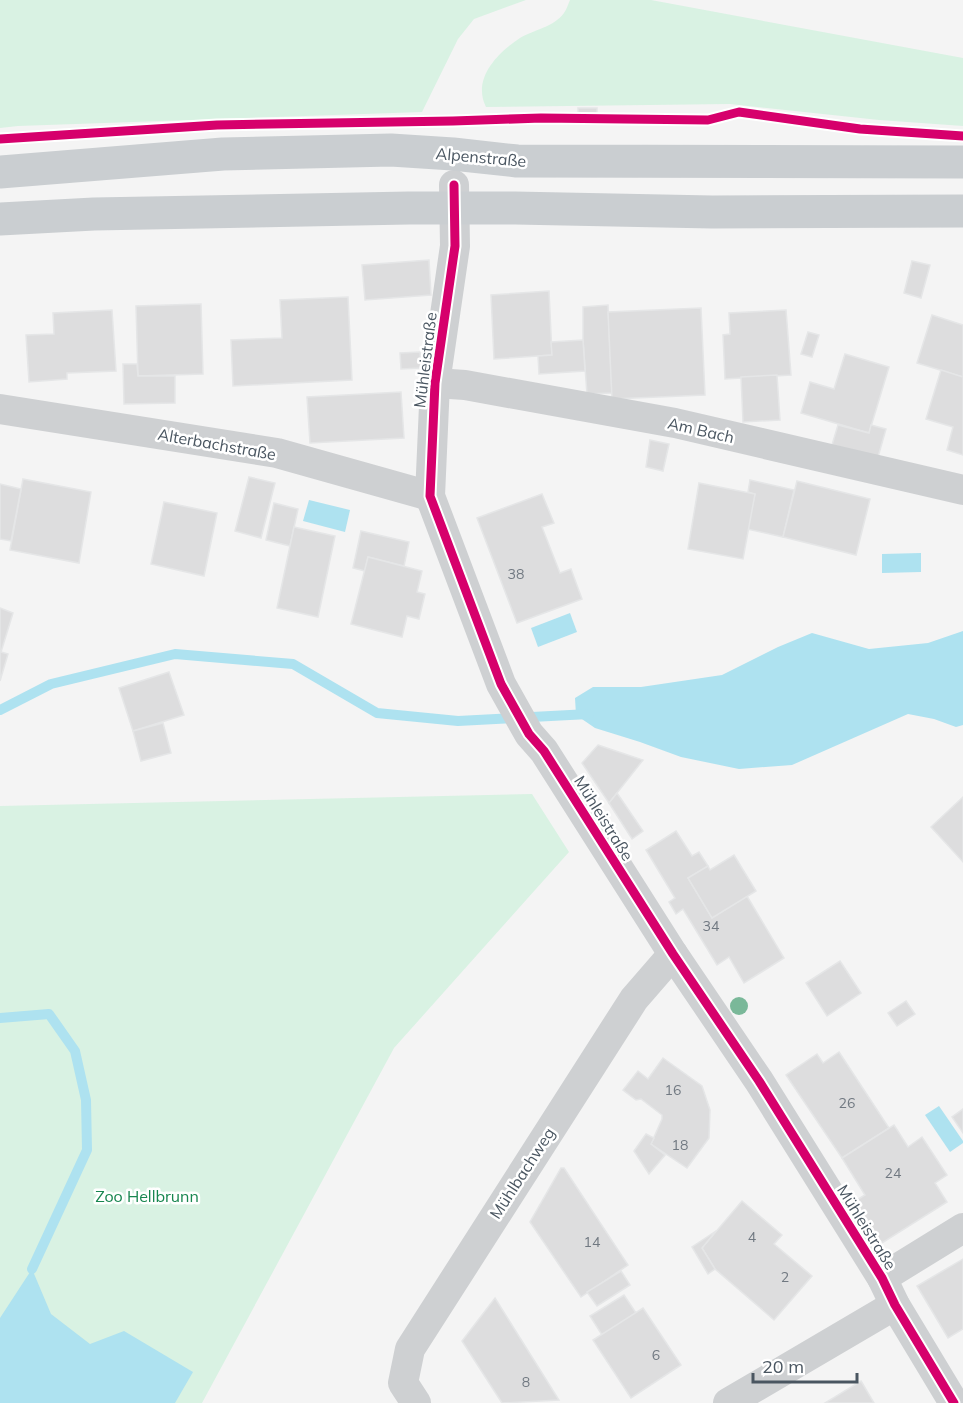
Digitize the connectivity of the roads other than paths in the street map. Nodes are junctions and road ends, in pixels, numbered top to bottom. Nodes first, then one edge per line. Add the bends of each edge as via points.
1 (963, 162) edge
2 (0, 172) edge
3 (455, 197) junction
4 (963, 211) edge
5 (0, 219) edge
6 (435, 382) junction
7 (0, 409) edge
8 (963, 490) edge
9 (430, 496) junction
10 (673, 954) junction
11 (963, 1228) edge
12 (882, 1278) junction
13 (895, 1305) junction
14 (416, 1403) edge
15 (728, 1403) edge
16 (954, 1403) edge

1 - 2 main road, Alpenstraße via 517,161 390,150 223,154
3 - 4 main road via 515,208
3 - 5 main road via 290,210
3 - 6 street, Mühleistraße via 455,246
6 - 8 street, Am Bach via 675,423
6 - 9 street, Mühleistraße
7 - 9 street, Alterbachstraße via 277,453
9 - 10 street, Mühleistraße via 501,684 529,734 544,751
10 - 12 street, Mühleistraße via 759,1081
10 - 14 street, Mühlbachweg via 634,999 410,1349 403,1383
11 - 12 street
12 - 13 street, Mühleistraße
13 - 15 street
13 - 16 street, Mühleistraße

